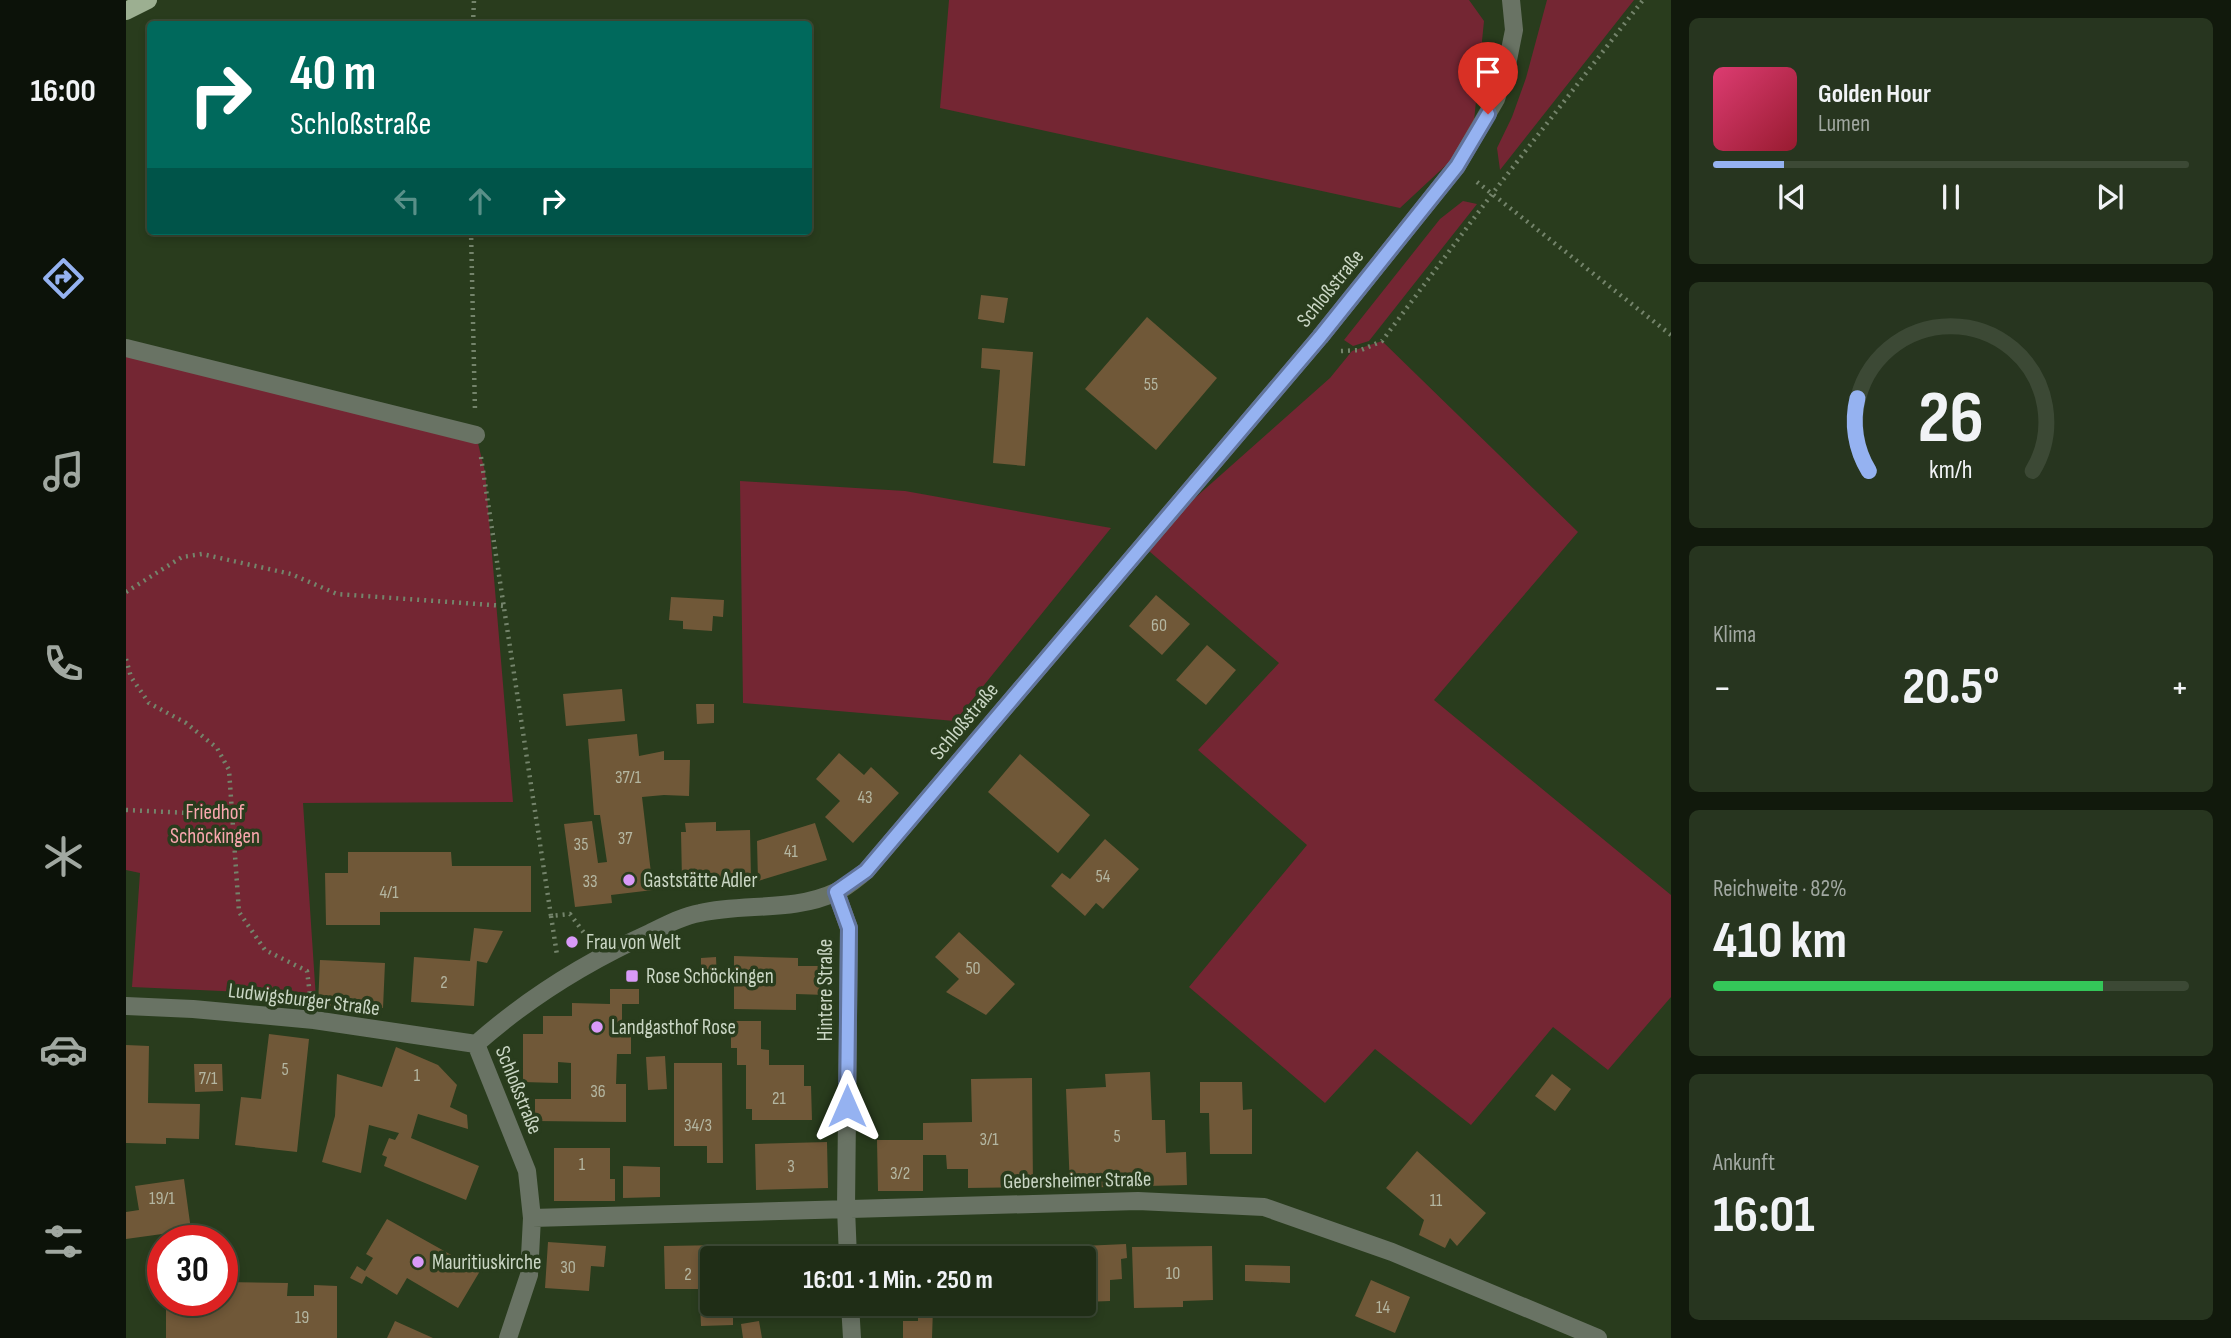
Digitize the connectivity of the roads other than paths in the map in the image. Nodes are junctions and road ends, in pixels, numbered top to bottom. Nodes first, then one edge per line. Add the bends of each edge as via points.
1 (148, 0) edge
2 (1511, 0) edge
3 (126, 11) edge
4 (126, 348) edge
5 (476, 435) road end
6 (836, 892) junction
7 (126, 1006) edge
8 (476, 1044) junction
9 (846, 1208) junction
10 (531, 1218) junction
11 (848, 1246) edge
12 (851, 1316) edge
13 (508, 1338) edge
14 (852, 1338) edge
15 (1598, 1338) edge

1 - 3 main road
2 - 6 street, Schloßstraße via 1514,30 1496,99 1457,166 1320,337 866,871
4 - 5 street
6 - 8 street, Schloßstraße via 809,900 699,913 634,940 505,1018
6 - 9 street, Hintere Straße via 849,928
7 - 8 street, Ludwigsburger Straße via 314,1020
8 - 10 street, Schloßstraße via 527,1171
9 - 10 street, Gebersheimer Straße
9 - 11 street, Hintere Straße
9 - 15 street, Gebersheimer Straße via 1138,1200 1264,1207 1392,1252
10 - 13 street, Schloßstraße via 529,1275
12 - 14 street

